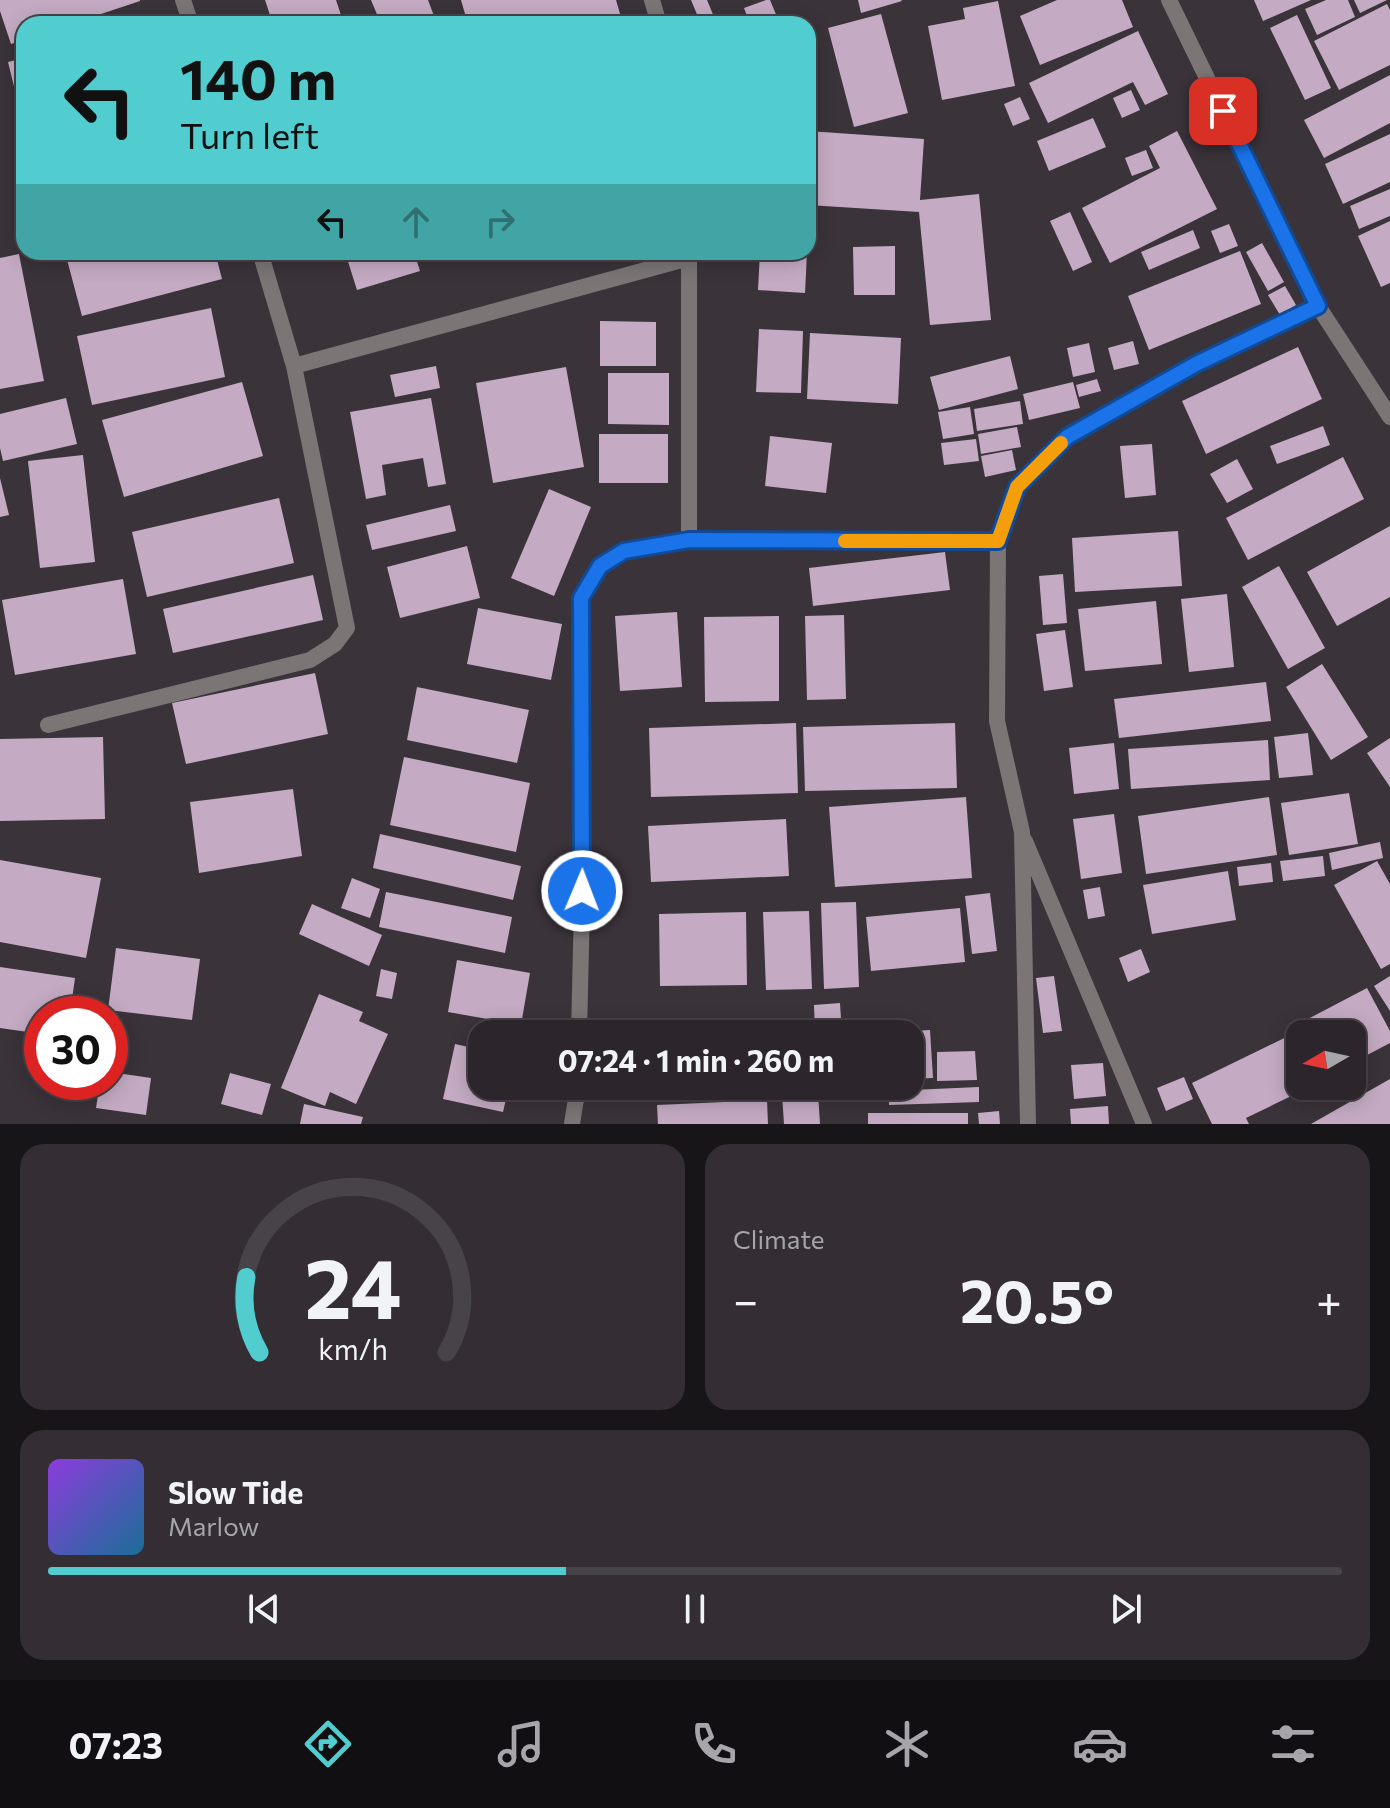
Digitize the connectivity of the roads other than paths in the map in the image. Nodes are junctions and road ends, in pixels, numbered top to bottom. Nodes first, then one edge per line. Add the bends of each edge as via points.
1 (1169, 0) edge
2 (262, 260) edge
3 (671, 260) edge
4 (689, 260) edge
5 (1318, 306) junction
6 (294, 366) junction
7 (1390, 417) edge
8 (689, 540) junction
9 (998, 541) junction
10 (48, 725) dead end
11 (1022, 832) junction
12 (579, 1020) edge
13 (576, 1100) edge
14 (572, 1124) edge
15 (1028, 1124) edge
16 (1144, 1124) edge

1 - 5 street
2 - 6 street
3 - 6 street
4 - 8 street
5 - 7 street
5 - 9 street via 1196,364 1067,437 1017,487
6 - 10 street via 347,628 335,644 310,660
8 - 9 street
8 - 12 street via 624,551 600,566 581,598
9 - 11 street via 997,721
11 - 15 street
11 - 16 street
13 - 14 street

